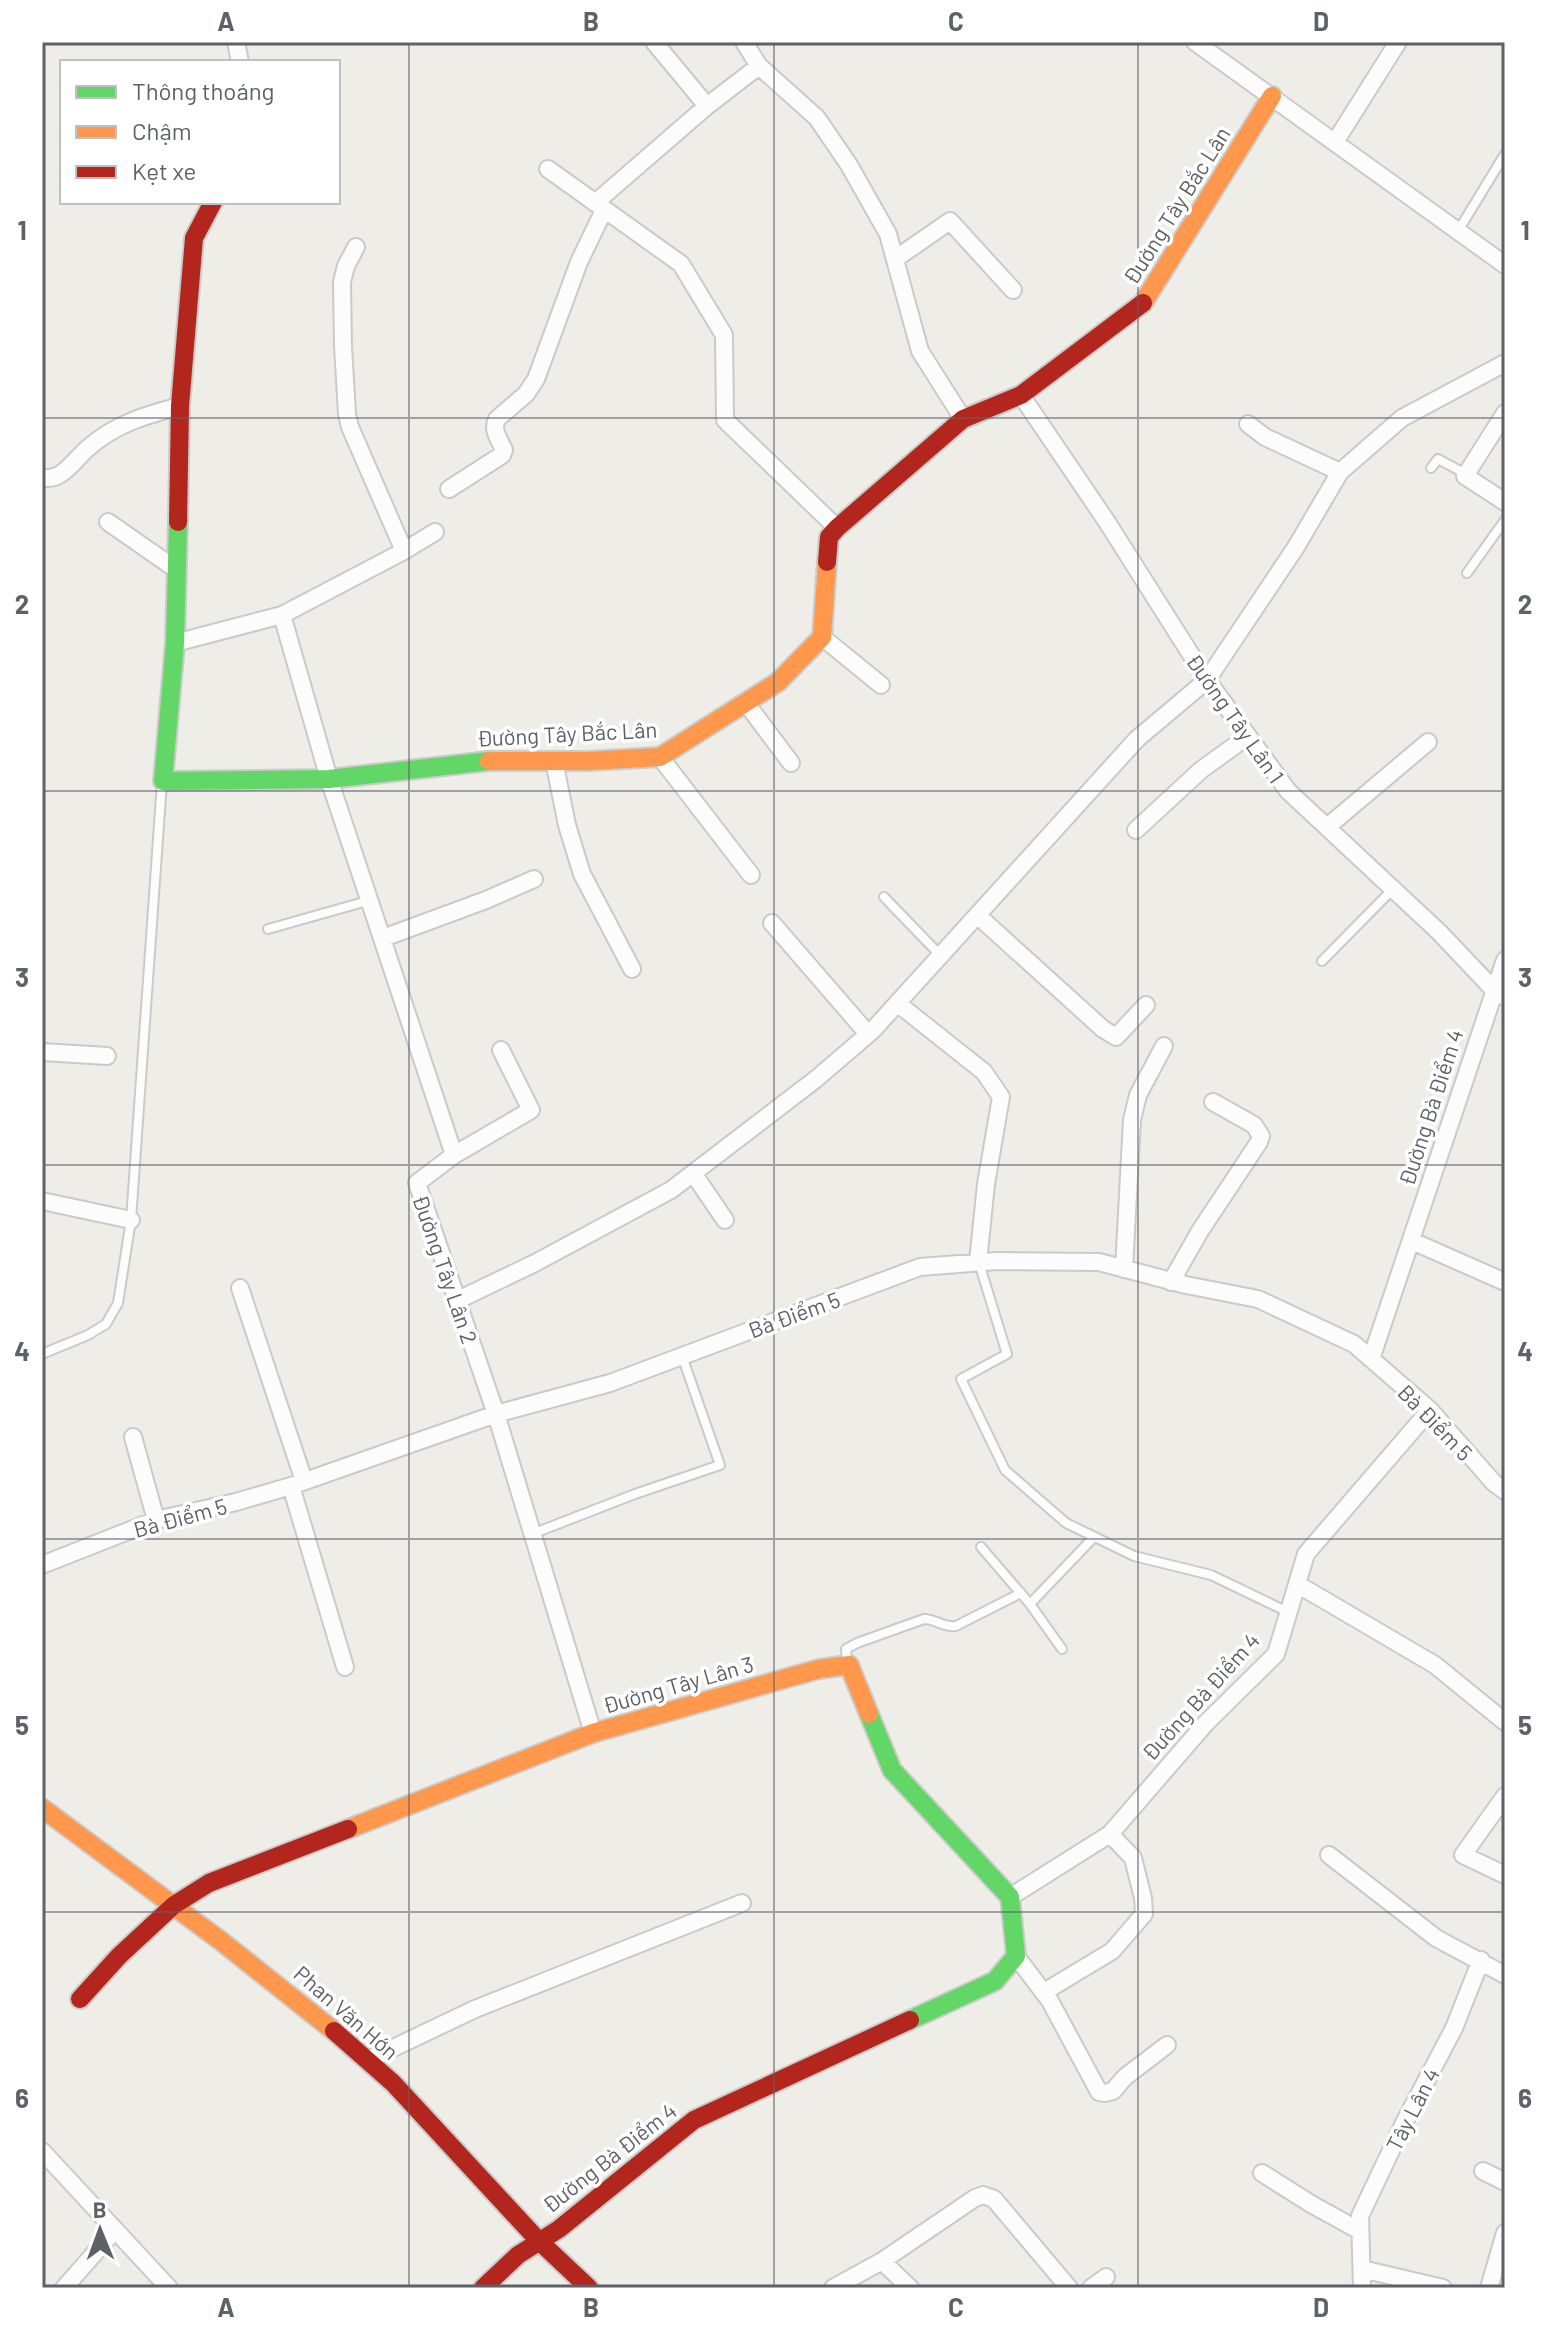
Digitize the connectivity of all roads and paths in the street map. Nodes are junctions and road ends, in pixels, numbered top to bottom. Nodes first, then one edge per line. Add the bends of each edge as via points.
1 (654, 42) edge
2 (744, 42) edge
3 (1196, 42) edge
4 (1398, 42) edge
5 (759, 66) junction
6 (1272, 96) junction
7 (707, 106) junction
8 (1335, 142) junction
9 (1505, 154) edge
10 (548, 169) dead end
11 (212, 204) edge
12 (600, 206) junction
13 (1458, 231) junction
14 (356, 247) dead end
15 (895, 259) junction
16 (1505, 265) edge
17 (1013, 290) dead end
18 (1505, 363) edge
19 (1021, 395) junction
20 (180, 406) junction
21 (1505, 413) edge
22 (963, 419) junction
23 (1248, 424) dead end
24 (1431, 468) dead end
25 (1340, 472) junction
26 (1466, 474) junction
27 (42, 477) edge
28 (449, 489) dead end
29 (1505, 502) edge
30 (1505, 520) edge
31 (108, 522) dead end
32 (837, 528) junction
33 (435, 532) dead end
34 (404, 551) junction
35 (177, 570) junction
36 (1467, 573) dead end
37 (282, 615) junction
38 (822, 637) junction
39 (175, 643) junction
40 (1207, 680) junction
41 (881, 685) dead end
42 (746, 703) junction
43 (1248, 736) junction
44 (1428, 742) dead end
45 (660, 757) junction
46 (554, 761) junction
47 (791, 763) dead end
48 (329, 779) junction
49 (163, 781) junction
50 (1327, 827) junction
51 (1136, 830) dead end
52 (751, 875) dead end
53 (534, 879) dead end
54 (1393, 889) junction
55 (884, 897) dead end
56 (371, 900) junction
57 (977, 915) junction
58 (772, 923) dead end
59 (268, 929) dead end
60 (383, 938) junction
61 (940, 955) junction
62 (1505, 960) edge
63 (1322, 961) dead end
64 (632, 969) dead end
65 (1499, 993) edge
66 (897, 1003) junction
67 (1146, 1005) dead end
68 (868, 1034) junction
69 (1164, 1046) dead end
70 (501, 1050) dead end
71 (42, 1052) edge
72 (107, 1056) dead end
73 (1213, 1102) dead end
74 (454, 1155) junction
75 (693, 1173) junction
76 (42, 1201) edge
77 (131, 1220) junction
78 (725, 1220) dead end
79 (1412, 1241) junction
80 (978, 1262) junction
81 (1124, 1269) junction
82 (1171, 1282) junction
83 (1505, 1282) edge
84 (240, 1288) dead end
85 (456, 1301) junction
86 (42, 1354) edge
87 (681, 1356) junction
88 (1371, 1359) junction
89 (1430, 1410) junction
90 (496, 1414) junction
91 (133, 1437) dead end
92 (297, 1484) junction
93 (1505, 1491) edge
94 (156, 1520) junction
95 (532, 1534) junction
96 (1094, 1537) junction
97 (981, 1547) dead end
98 (42, 1565) edge
99 (1297, 1584) junction
100 (1021, 1593) junction
101 (1030, 1604) junction
102 (1288, 1612) junction
103 (1062, 1649) dead end
104 (849, 1665) junction
105 (345, 1667) dead end
106 (1505, 1722) edge
107 (593, 1733) junction
108 (1505, 1796) edge
109 (42, 1808) edge
110 (1110, 1834) junction
111 (1329, 1855) dead end
112 (1505, 1875) edge
113 (1010, 1897) junction
114 (742, 1903) dead end
115 (174, 1905) junction
116 (1016, 1956) junction
117 (1481, 1960) junction
118 (1505, 1975) edge
119 (1044, 1992) junction
120 (80, 1999) dead end
121 (1167, 2045) dead end
122 (368, 2060) junction
123 (42, 2151) edge
124 (1483, 2171) dead end
125 (1262, 2173) dead end
126 (1505, 2182) edge
127 (115, 2230) junction
128 (1360, 2231) junction
129 (1505, 2233) edge
130 (538, 2240) junction
131 (882, 2261) junction
132 (1362, 2269) junction
133 (1106, 2277) dead end
134 (64, 2288) edge
135 (169, 2288) edge
136 (483, 2288) edge
137 (589, 2288) edge
138 (833, 2288) edge
139 (910, 2288) edge
140 (1069, 2288) edge
141 (1091, 2288) edge
142 (1362, 2288) edge
143 (1443, 2288) edge
144 (1489, 2288) edge

1 - 7 street
2 - 5 street
3 - 6 street
4 - 8 street
5 - 7 street
5 - 15 street via 817,118 888,234
6 - 8 street
6 - 19 street, Đường Tây Bắc Lân via 1143,303
7 - 12 street
8 - 13 street
9 - 13 lane
10 - 12 street
11 - 20 street via 194,238
12 - 28 street via 536,379 494,424 502,455
12 - 32 street via 681,264 724,335 725,420
13 - 16 street
14 - 34 street via 342,282 347,414
15 - 17 street via 950,221
15 - 22 street via 920,351
18 - 25 street via 1402,418
19 - 22 street, Đường Tây Bắc Lân
19 - 40 street, Đường Tây Lân 1
20 - 27 street via 130,421 89,447 58,477
20 - 35 street
21 - 26 street
22 - 32 street, Đường Tây Bắc Lân
23 - 25 street
24 - 26 lane via 1438,459
25 - 40 street
26 - 29 street
30 - 36 lane
31 - 35 street
32 - 38 street via 829,537
33 - 34 street
34 - 37 street
35 - 39 street
37 - 39 street
37 - 48 street
38 - 41 street
38 - 42 street, Đường Tây Bắc Lân via 778,682
39 - 49 street
40 - 43 street, Đường Tây Lân 1
40 - 57 street via 1137,739
42 - 45 street, Đường Tây Bắc Lân
42 - 47 street
43 - 50 street, Đường Tây Lân 1 via 1288,791
43 - 51 street via 1201,770
44 - 50 street
45 - 46 street, Đường Tây Bắc Lân
45 - 52 street
46 - 48 street, Đường Tây Bắc Lân via 487,761
46 - 64 street via 582,874
48 - 49 street, Đường Tây Bắc Lân
48 - 56 street
49 - 77 lane
50 - 54 street, Đường Tây Lân 1
53 - 60 street
54 - 63 lane
54 - 65 street, Đường Tây Lân 1
55 - 61 lane
56 - 59 lane
56 - 60 street
57 - 61 street
57 - 67 street via 1116,1037
58 - 68 street
60 - 74 street
61 - 66 street
62 - 65 street, Đường Bà Điểm 4
65 - 79 street, Đường Bà Điểm 4
66 - 68 street
66 - 80 street via 984,1072 1001,1097
68 - 75 street
69 - 81 street via 1138,1095 1132,1120
70 - 74 street via 531,1110
71 - 72 street
73 - 82 street via 1254,1125 1261,1136
74 - 85 street, Đường Tây Lân 2 via 417,1183
75 - 78 street
75 - 85 street via 671,1190
76 - 77 street
77 - 86 lane via 114,1313 88,1335
79 - 83 street
79 - 88 street, Đường Bà Điểm 4
80 - 81 street, Bà Điểm 5 via 1099,1262
80 - 87 street, Bà Điểm 5 via 920,1267
80 - 96 lane via 1007,1354 961,1379 1005,1470 1066,1523
81 - 82 street, Bà Điểm 5
82 - 88 street, Bà Điểm 5 via 1258,1299 1354,1344
84 - 92 street
85 - 90 street, Đường Tây Lân 2
87 - 90 street, Bà Điểm 5 via 610,1383
87 - 95 lane via 720,1465
88 - 89 street, Bà Điểm 5
89 - 93 street, Bà Điểm 5
89 - 99 street, Đường Bà Điểm 4 via 1306,1554
90 - 92 street, Bà Điểm 5
90 - 95 street, Đường Tây Lân 2
91 - 94 street
92 - 94 street, Bà Điểm 5
92 - 105 street
94 - 98 street, Bà Điểm 5
95 - 107 street, Đường Tây Lân 2
96 - 101 lane
96 - 102 lane via 1134,1556 1211,1575
97 - 100 lane
99 - 102 street, Đường Bà Điểm 4
99 - 106 street via 1435,1665
100 - 101 lane
100 - 104 lane via 956,1626 924,1619 857,1643 846,1649
101 - 103 lane
102 - 110 street, Đường Bà Điểm 4 via 1276,1654 1206,1723
104 - 107 street, Đường Tây Lân 3
104 - 113 street via 892,1770
107 - 115 street, Đường Tây Lân 3 via 209,1883
108 - 112 street via 1463,1855
109 - 115 street, Phan Văn Hớn
110 - 113 street, Đường Bà Điểm 4
110 - 119 street via 1133,1858 1144,1914 1112,1951
111 - 117 street via 1436,1938
113 - 116 street
114 - 122 street via 475,2009
115 - 120 street, Đường Tây Lân 3
115 - 122 street, Phan Văn Hớn via 287,1990
116 - 119 street
116 - 130 street, Đường Bà Điểm 4 via 995,1981 694,2120 559,2229
117 - 118 street
117 - 128 street, Tây Lân 4 via 1454,2028 1360,2216
119 - 121 street via 1103,2093 1113,2091
122 - 130 street, Phan Văn Hớn
123 - 127 street
124 - 126 street
125 - 128 street
127 - 134 street
127 - 135 street
128 - 132 street, Tây Lân 4
129 - 144 street
130 - 136 street, Đường Bà Điểm 4 via 502,2266
130 - 137 street, Phan Văn Hớn
131 - 138 street
131 - 139 street
131 - 140 street via 975,2198 988,2196
132 - 142 street, Tây Lân 4
132 - 143 street
133 - 141 street

